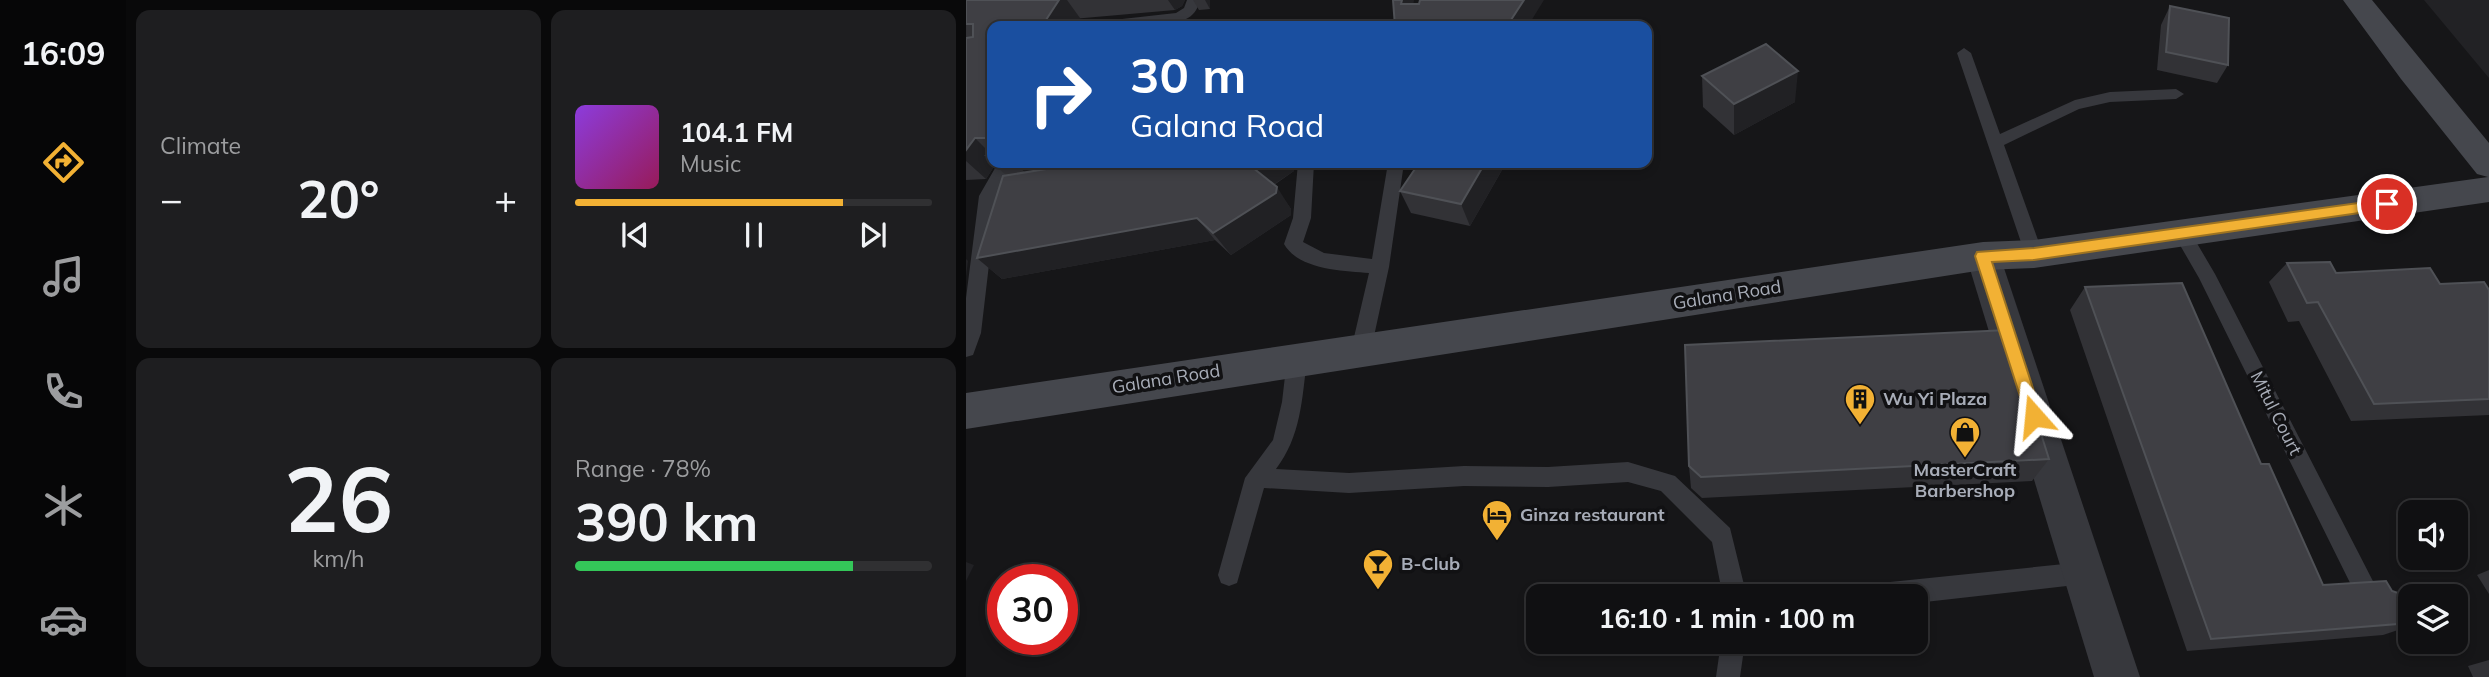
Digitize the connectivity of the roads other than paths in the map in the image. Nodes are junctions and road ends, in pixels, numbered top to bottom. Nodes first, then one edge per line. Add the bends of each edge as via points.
1 (1194, 0) edge
2 (2357, 0) edge
3 (1146, 21) edge
4 (1964, 53) dead end
5 (2176, 94) dead end
6 (1996, 143) junction
7 (2489, 165) edge
8 (1003, 168) edge
9 (1306, 168) edge
10 (1395, 168) edge
11 (2489, 189) edge
12 (1015, 191) edge
13 (988, 196) junction
14 (2182, 233) junction
15 (2034, 254) junction
16 (1983, 256) junction
17 (1380, 267) junction
18 (966, 349) edge
19 (1361, 350) junction
20 (1297, 359) junction
21 (966, 411) edge
22 (1256, 478) junction
23 (2084, 573) junction
24 (1229, 575) dead end
25 (1732, 584) edge
26 (1928, 590) edge
27 (2368, 595) edge
28 (1731, 654) edge
29 (1728, 677) edge
30 (2117, 677) edge

1 - 3 lane via 1180,17
2 - 7 main road
4 - 6 lane
5 - 6 lane via 2110,97 2075,105
6 - 15 lane
8 - 13 lane
9 - 17 lane via 1302,218 1293,244 1324,262
10 - 17 lane
11 - 14 main road, Galana Road
12 - 13 lane
13 - 18 lane
14 - 15 main road, Galana Road
14 - 27 lane, Mitul Court
15 - 16 main road, Galana Road
16 - 19 main road, Galana Road
16 - 23 street via 2001,338
17 - 19 lane
19 - 20 main road, Galana Road
20 - 21 main road, Galana Road
20 - 22 lane via 1282,444
22 - 24 lane
22 - 25 lane via 1349,483 1628,472 1667,483 1721,536
23 - 26 lane
23 - 30 street
28 - 29 lane

